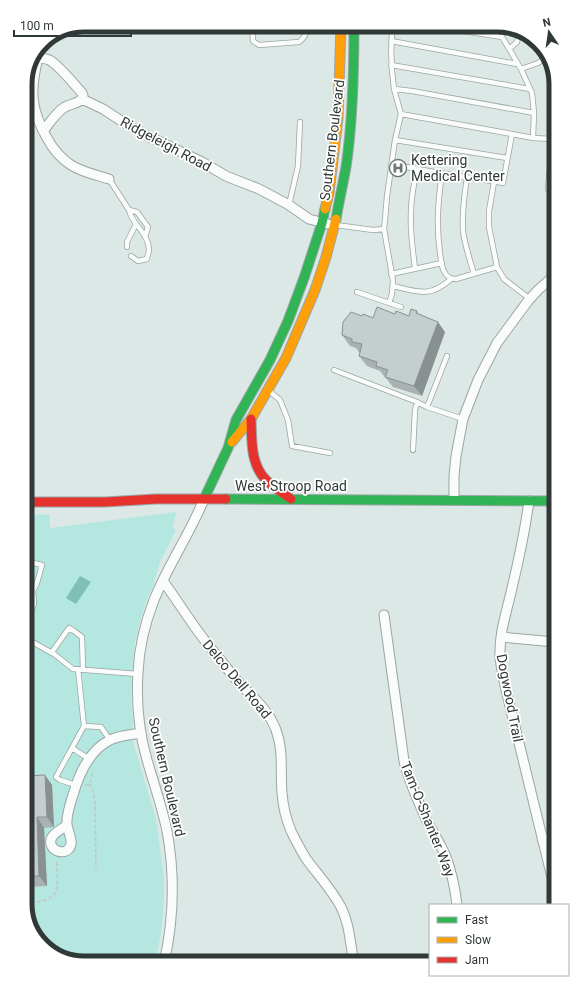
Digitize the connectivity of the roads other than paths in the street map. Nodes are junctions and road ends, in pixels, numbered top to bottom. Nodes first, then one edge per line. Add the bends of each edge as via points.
1 (252, 32) edge
2 (306, 32) edge
3 (341, 32) edge
4 (354, 32) edge
5 (392, 32) edge
6 (470, 32) edge
7 (499, 32) edge
8 (502, 37) junction
9 (519, 37) edge
10 (391, 41) junction
11 (509, 49) junction
12 (39, 58) edge
13 (543, 60) edge
14 (518, 64) junction
15 (391, 65) junction
16 (35, 66) edge
17 (521, 69) junction
18 (530, 89) junction
19 (394, 90) junction
20 (33, 92) joint
21 (82, 100) junction
22 (534, 113) junction
23 (401, 114) junction
24 (300, 122) dead end
25 (43, 131) junction
26 (512, 134) junction
27 (534, 138) junction
28 (549, 139) edge
29 (396, 140) junction
30 (507, 158) junction
31 (392, 164) junction
32 (417, 170) junction
33 (442, 173) junction
34 (549, 176) edge
35 (467, 178) junction
36 (108, 179) joint
37 (494, 182) junction
38 (549, 190) edge
39 (288, 205) junction
40 (129, 210) junction
41 (322, 223) junction
42 (136, 224) junction
43 (335, 225) junction
44 (384, 229) junction
45 (145, 237) junction
46 (127, 247) dead end
47 (131, 256) dead end
48 (442, 263) junction
49 (497, 266) junction
50 (416, 268) junction
51 (392, 274) junction
52 (474, 274) junction
53 (451, 279) junction
54 (549, 280) edge
55 (393, 286) junction
56 (357, 292) dead end
57 (530, 299) junction
58 (389, 303) junction
59 (401, 307) dead end
60 (447, 356) dead end
61 (334, 370) dead end
62 (268, 390) junction
63 (417, 402) junction
64 (428, 407) junction
65 (251, 419) junction
66 (463, 419) junction
67 (228, 448) junction
68 (413, 450) dead end
69 (330, 453) dead end
70 (204, 499) junction
71 (291, 499) junction
72 (454, 500) junction
73 (530, 501) junction
74 (549, 501) edge
75 (32, 502) edge
76 (32, 563) edge
77 (163, 580) junction
78 (33, 591) joint
79 (32, 609) edge
80 (384, 615) dead end
81 (501, 637) junction
82 (549, 641) edge
83 (32, 642) edge
84 (52, 652) junction
85 (81, 669) junction
86 (138, 674) junction
87 (84, 726) junction
88 (141, 733) junction
89 (110, 740) junction
90 (72, 748) junction
91 (89, 759) junction
92 (76, 785) junction
93 (67, 826) junction
94 (542, 839) junction
95 (549, 839) edge
96 (549, 866) edge
97 (457, 904) edge
98 (166, 956) edge
99 (353, 956) edge

1 - 2 lane via 253,41 259,45 299,42
3 - 41 street, Southern Boulevard via 338,118 329,192
4 - 43 street, Southern Boulevard via 351,120
5 - 10 lane
6 - 8 lane
7 - 8 lane
8 - 11 lane
9 - 11 lane via 518,42
10 - 14 lane
10 - 15 lane
11 - 14 lane
12 - 21 street via 49,59 55,64 82,93
13 - 17 lane
14 - 17 lane
15 - 18 lane
15 - 19 lane
16 - 20 street
17 - 18 lane
18 - 22 lane
19 - 22 lane
19 - 23 lane
20 - 25 street via 36,112
21 - 25 street via 64,107
21 - 39 street, Ridgeleigh Road via 103,109 167,146
22 - 27 lane
23 - 26 lane
23 - 29 lane
24 - 39 lane via 298,166
25 - 36 street via 62,159 72,166
26 - 27 lane
26 - 30 lane
27 - 28 lane
29 - 30 lane
29 - 31 lane
30 - 37 lane via 503,183
31 - 32 lane
31 - 44 lane
32 - 33 lane
32 - 50 lane via 410,217
33 - 35 lane
33 - 48 lane via 437,227
34 - 38 lane
35 - 37 lane
35 - 52 lane via 463,232
36 - 40 lane
37 - 49 lane via 489,227
39 - 41 street, Ridgeleigh Road via 309,219
40 - 42 lane
40 - 45 lane via 137,212 148,227
41 - 43 street, Ridgeleigh Road
41 - 67 street, Southern Boulevard via 288,321 270,360 236,420
42 - 45 lane
42 - 46 lane
43 - 44 lane
43 - 62 street, Southern Boulevard via 315,290 286,358
44 - 51 lane
45 - 47 lane via 149,249 147,259 138,261
48 - 50 lane
48 - 53 lane via 444,272
49 - 52 lane
49 - 57 lane via 504,279
50 - 51 lane
51 - 55 lane
52 - 53 lane
53 - 55 lane via 430,292
54 - 57 street
55 - 58 lane
56 - 58 lane
57 - 66 street via 497,343 478,380
58 - 59 lane
60 - 64 lane
61 - 63 lane
62 - 65 street, Southern Boulevard
62 - 69 lane via 280,400 288,420 292,446
63 - 64 lane
63 - 68 lane
64 - 66 lane
65 - 67 street, Southern Boulevard
65 - 71 street via 251,441 258,469 265,479
66 - 72 street via 456,456
67 - 70 street, Southern Boulevard
70 - 71 street, West Stroop Road
70 - 75 street, West Stroop Road
70 - 77 street, Southern Boulevard
71 - 72 street, West Stroop Road
72 - 73 street, West Stroop Road
73 - 74 street, West Stroop Road
73 - 81 street, Dogwood Trail
76 - 78 lane via 42,565
77 - 86 street, Southern Boulevard via 149,613
77 - 99 street, Delco Dell Road via 213,652 273,721 282,754 282,792 287,820 295,839 341,908 349,931
78 - 79 lane
80 - 97 street, Tam-O-Shanter Way via 404,761 413,790 445,856
81 - 82 street
81 - 94 street, Dogwood Trail via 501,666
83 - 84 lane
84 - 85 lane via 74,669
84 - 85 lane via 69,628 74,630 82,637
85 - 86 lane
85 - 87 lane
86 - 88 street, Southern Boulevard
87 - 89 lane via 101,727
87 - 90 lane
88 - 89 street
88 - 98 street, Southern Boulevard via 170,852 172,907
89 - 91 street via 93,752
90 - 91 lane
90 - 92 lane via 56,777
91 - 92 street
92 - 93 street via 69,806
93 - 93 street via 52,836 51,844 58,852 68,850 71,845
94 - 95 street
94 - 96 street, Dogwood Trail

